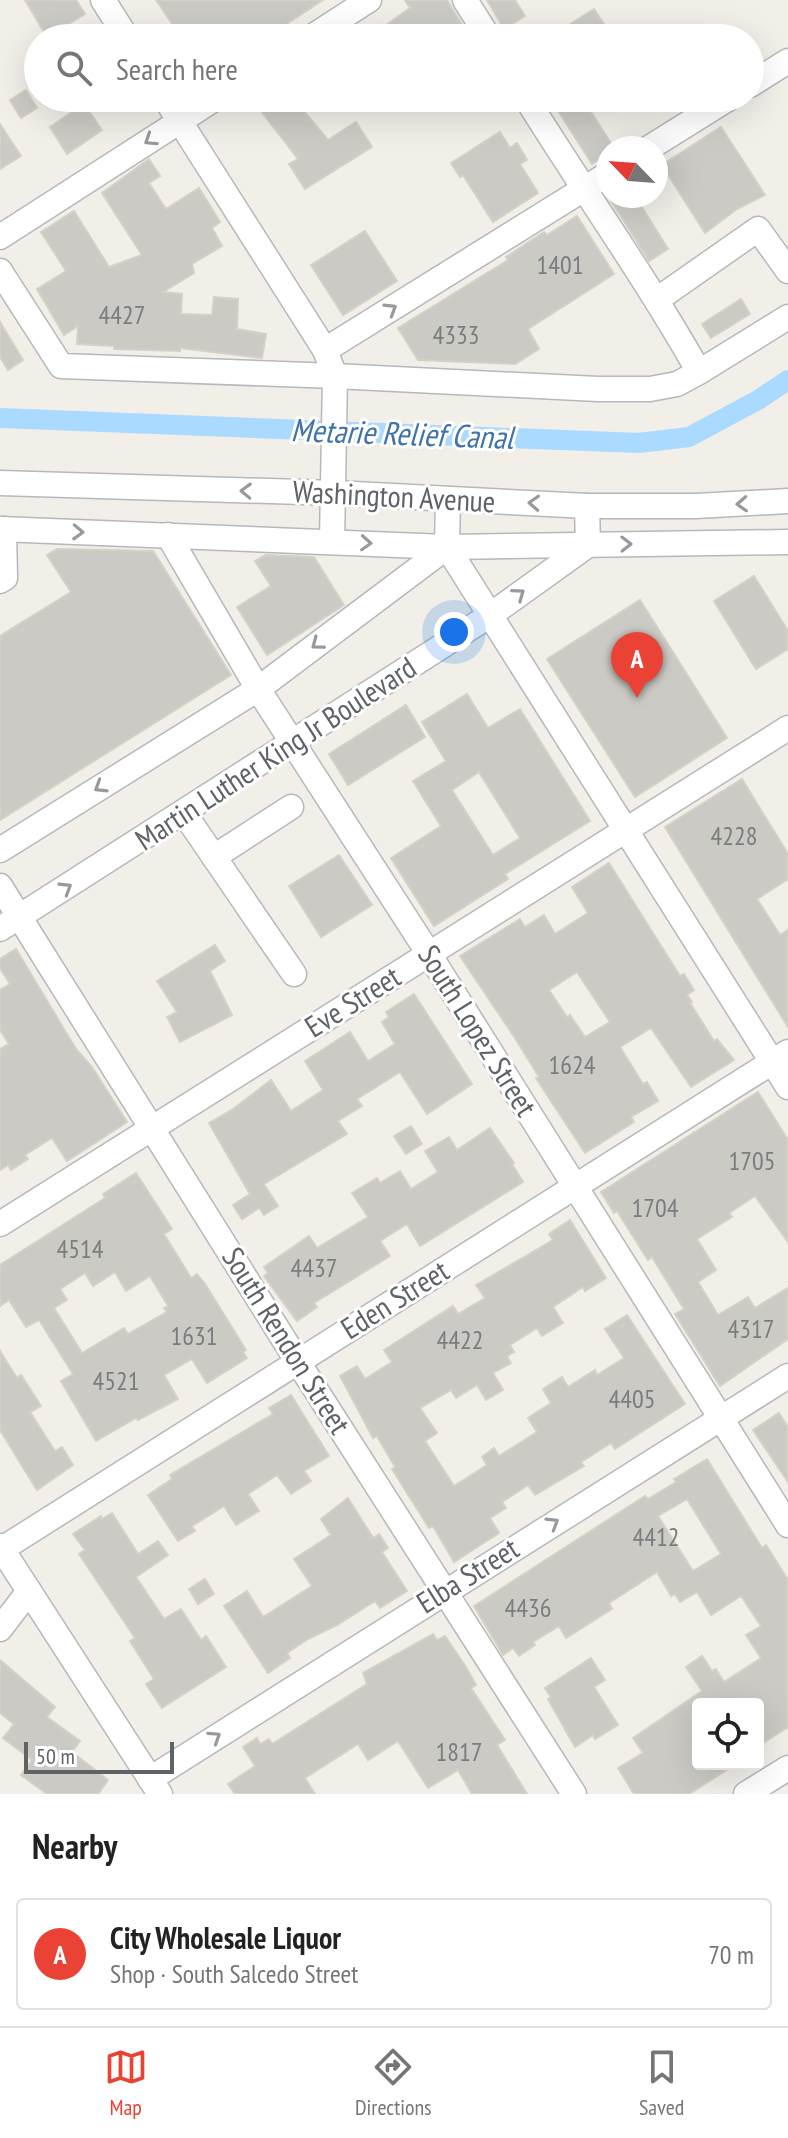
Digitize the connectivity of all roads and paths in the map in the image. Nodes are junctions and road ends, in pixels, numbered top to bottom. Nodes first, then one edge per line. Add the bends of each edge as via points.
1 (103, 0) edge
2 (369, 0) edge
3 (465, 0) edge
4 (118, 24) edge
5 (332, 24) edge
6 (480, 24) edge
7 (788, 61) edge
8 (764, 76) edge
9 (174, 112) edge
10 (193, 112) edge
11 (535, 112) edge
12 (707, 112) edge
13 (179, 121) junction
14 (668, 136) edge
15 (596, 181) edge
16 (583, 189) junction
17 (0, 237) edge
18 (0, 271) edge
19 (788, 271) edge
20 (658, 299) junction
21 (788, 317) edge
22 (325, 350) junction
23 (699, 372) junction
24 (335, 376) junction
25 (0, 483) edge
26 (335, 493) junction
27 (448, 499) junction
28 (788, 501) edge
29 (587, 506) junction
30 (2, 529) edge
31 (168, 535) junction
32 (332, 541) junction
33 (788, 542) edge
34 (588, 545) junction
35 (447, 547) junction
36 (0, 581) edge
37 (489, 616) junction
38 (258, 689) junction
39 (788, 728) edge
40 (292, 743) junction
41 (291, 807) dead end
42 (184, 813) junction
43 (626, 829) junction
44 (0, 850) edge
45 (214, 857) junction
46 (0, 886) edge
47 (10, 923) edge
48 (429, 954) junction
49 (294, 974) dead end
50 (780, 1057) edge
51 (788, 1087) edge
52 (152, 1127) junction
53 (575, 1186) junction
54 (0, 1224) edge
55 (298, 1362) junction
56 (788, 1376) edge
57 (720, 1419) junction
58 (788, 1525) edge
59 (1, 1547) edge
60 (29, 1591) junction
61 (444, 1591) junction
62 (0, 1629) edge
63 (788, 1768) edge
64 (155, 1786) edge
65 (574, 1794) edge
66 (746, 1794) edge

1 - 4 street
2 - 5 street
3 - 6 street
7 - 8 street
9 - 13 street
10 - 13 street
11 - 16 street
12 - 14 street
13 -> 17 street
13 - 22 street
15 - 16 street
16 - 20 street
22 -> 16 street
18 - 24 street via 61,366
19 - 20 street via 758,229
20 - 23 street
21 - 23 street
22 - 24 street
23 - 24 street via 677,384 637,389
24 - 26 street
26 -> 25 street, Washington Avenue
26 - 27 street, Washington Avenue
26 - 32 street
29 -> 27 street, Washington Avenue
27 - 35 street
28 -> 29 street, Washington Avenue
29 - 34 street
30 -> 31 street, Washington Avenue
30 - 36 street via 5,578
31 - 32 street, Washington Avenue
31 - 38 street, South Lopez Street
32 -> 35 street, Washington Avenue
34 -> 33 street, Washington Avenue
34 - 35 street, Washington Avenue
37 -> 34 street, Martin Luther King Jr Boulevard
35 - 37 street
35 -> 38 street
37 - 40 street, Martin Luther King Jr Boulevard
37 - 43 street
38 - 40 street, South Lopez Street
38 -> 44 street
39 - 43 street, Eve Street
40 - 42 street, Martin Luther King Jr Boulevard
40 - 48 street, South Lopez Street
41 - 45 street
42 - 45 street
47 -> 42 street, Martin Luther King Jr Boulevard
43 - 48 street, Eve Street
43 - 50 street
45 - 49 street
46 - 47 street, South Rendon Street
47 - 52 street, South Rendon Street
48 - 52 street, Eve Street
48 - 53 street, South Lopez Street
50 - 51 street
50 - 53 street, Eden Street
52 - 54 street, Eve Street
52 - 55 street, South Rendon Street
53 - 55 street, Eden Street
53 - 57 street, South Lopez Street
55 - 59 street, Eden Street
55 - 61 street, South Rendon Street
56 - 57 street, Elba Street
57 - 58 street, South Lopez Street
61 -> 57 street, Elba Street
59 - 60 street
60 - 62 street
60 - 64 street
64 -> 61 street, Elba Street
61 - 65 street, South Rendon Street
63 - 66 street

